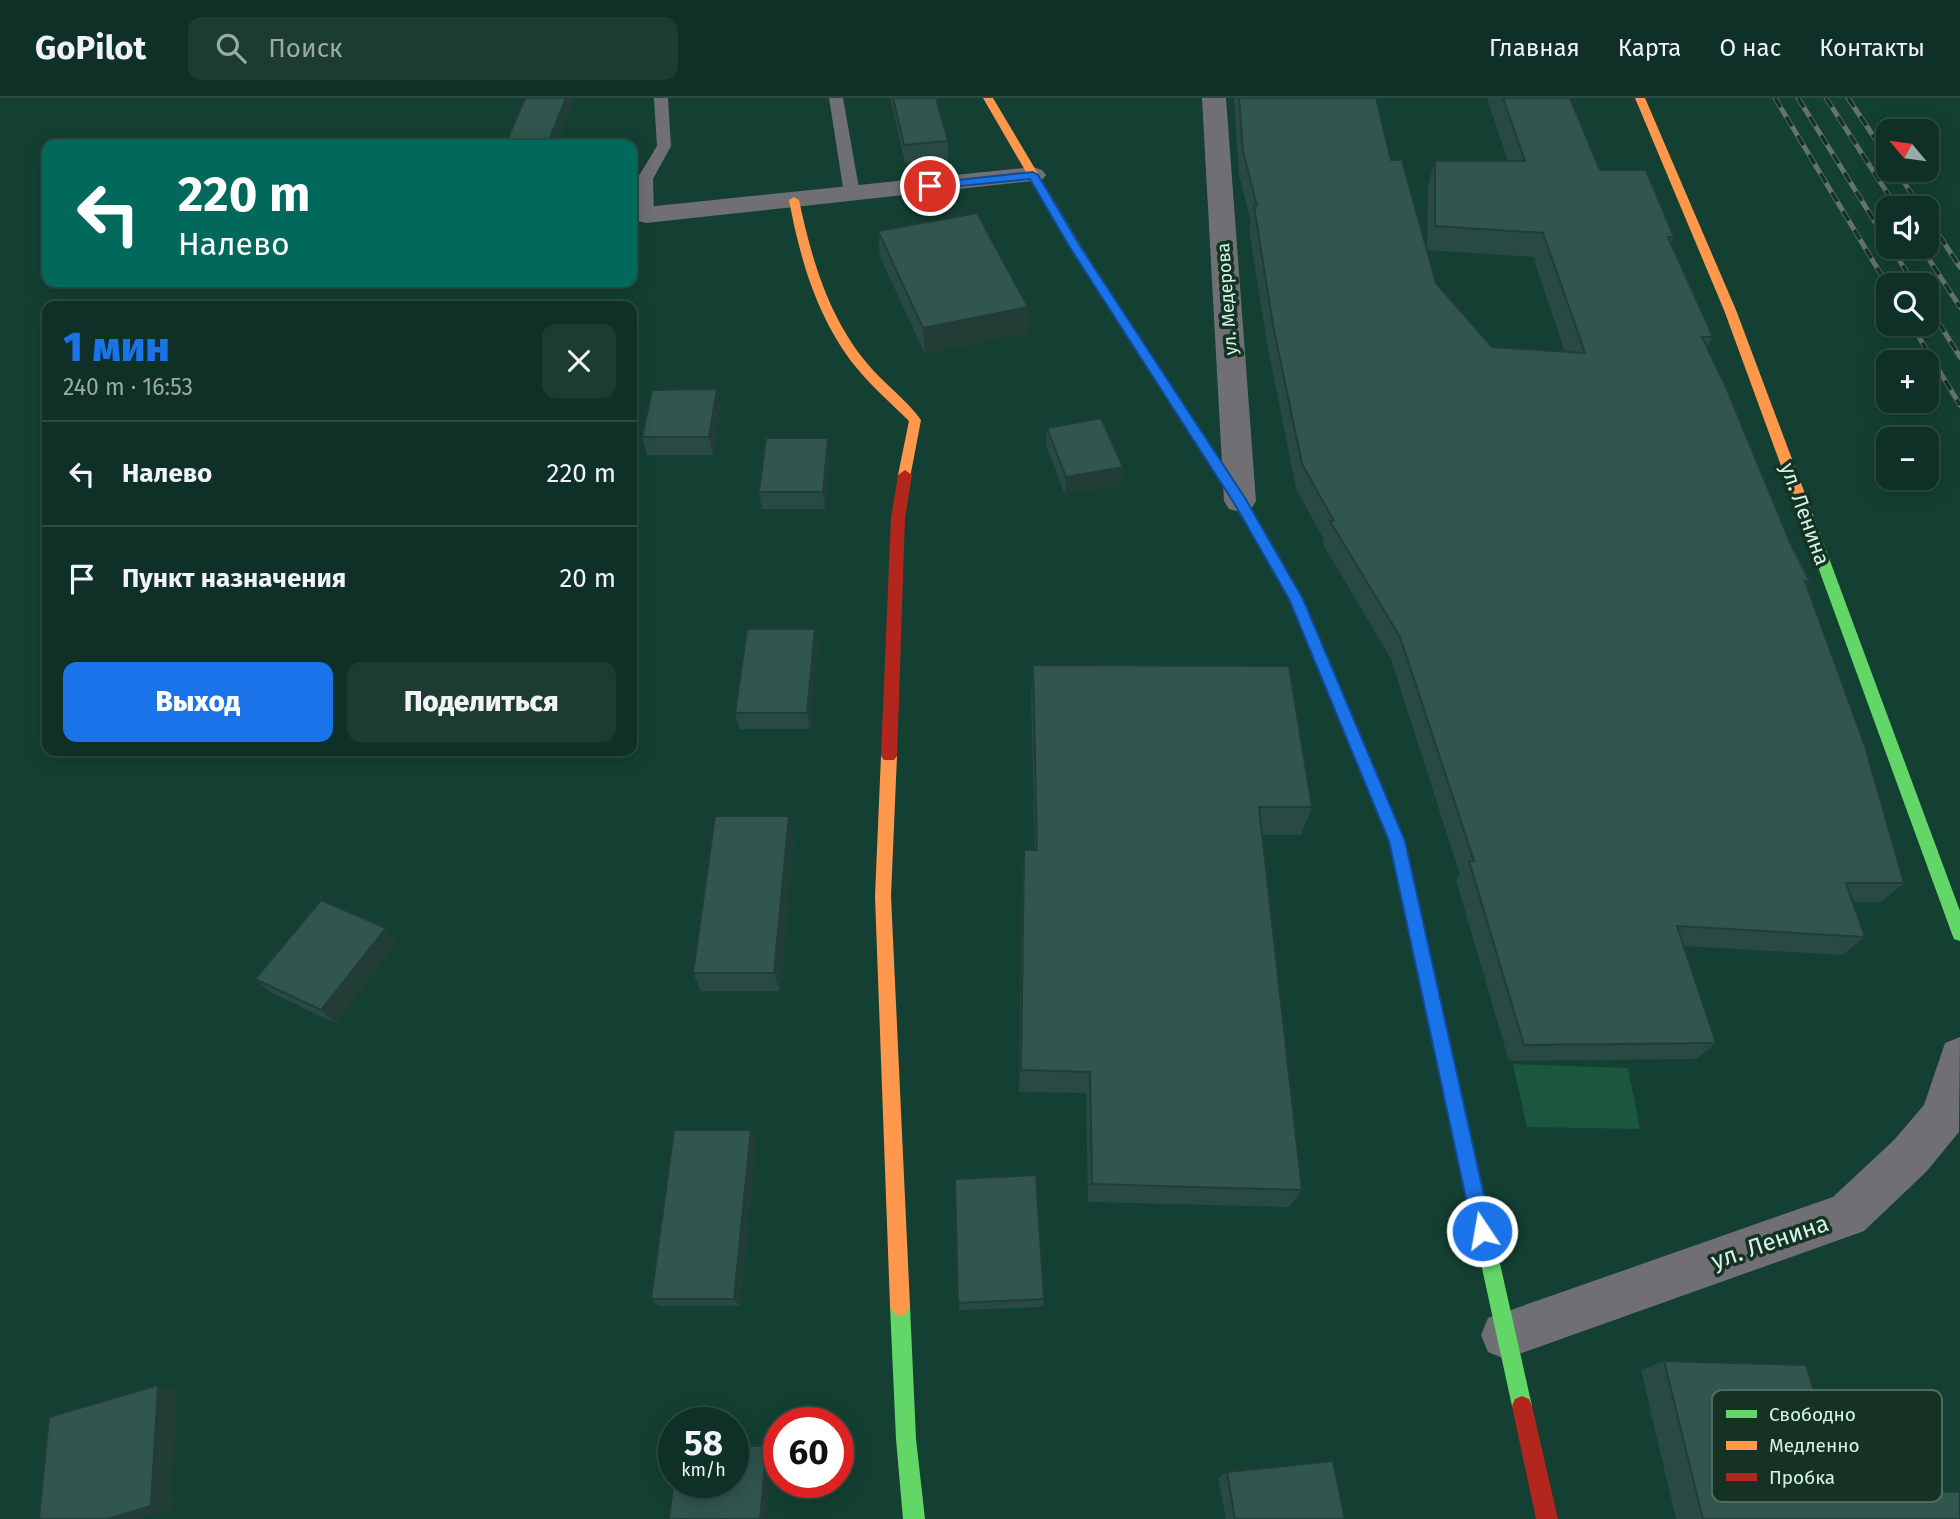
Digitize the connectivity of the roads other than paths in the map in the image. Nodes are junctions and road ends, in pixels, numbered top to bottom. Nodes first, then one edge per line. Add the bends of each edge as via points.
1 (661, 98) edge
2 (836, 98) edge
3 (988, 98) edge
4 (1214, 98) edge
5 (1640, 98) edge
6 (1033, 175) junction
7 (852, 194) junction
8 (794, 200) junction
9 (646, 215) joint
10 (1240, 501) junction
11 (1960, 934) edge
12 (1960, 1058) edge
13 (1505, 1335) junction
14 (914, 1519) edge
15 (1546, 1519) edge

1 - 9 lane via 664,146 645,179
2 - 7 lane
3 - 6 street
4 - 10 street, ул. Медерова
5 - 11 street, ул. Ленина via 1730,310
6 - 7 street
6 - 10 street
7 - 8 street
8 - 9 street
8 - 14 street via 813,277 851,351 915,421 898,518 883,896 905,1425
10 - 13 street via 1296,599 1397,841
12 - 13 street, ул. Ленина via 1943,1117 1848,1215
13 - 15 street

